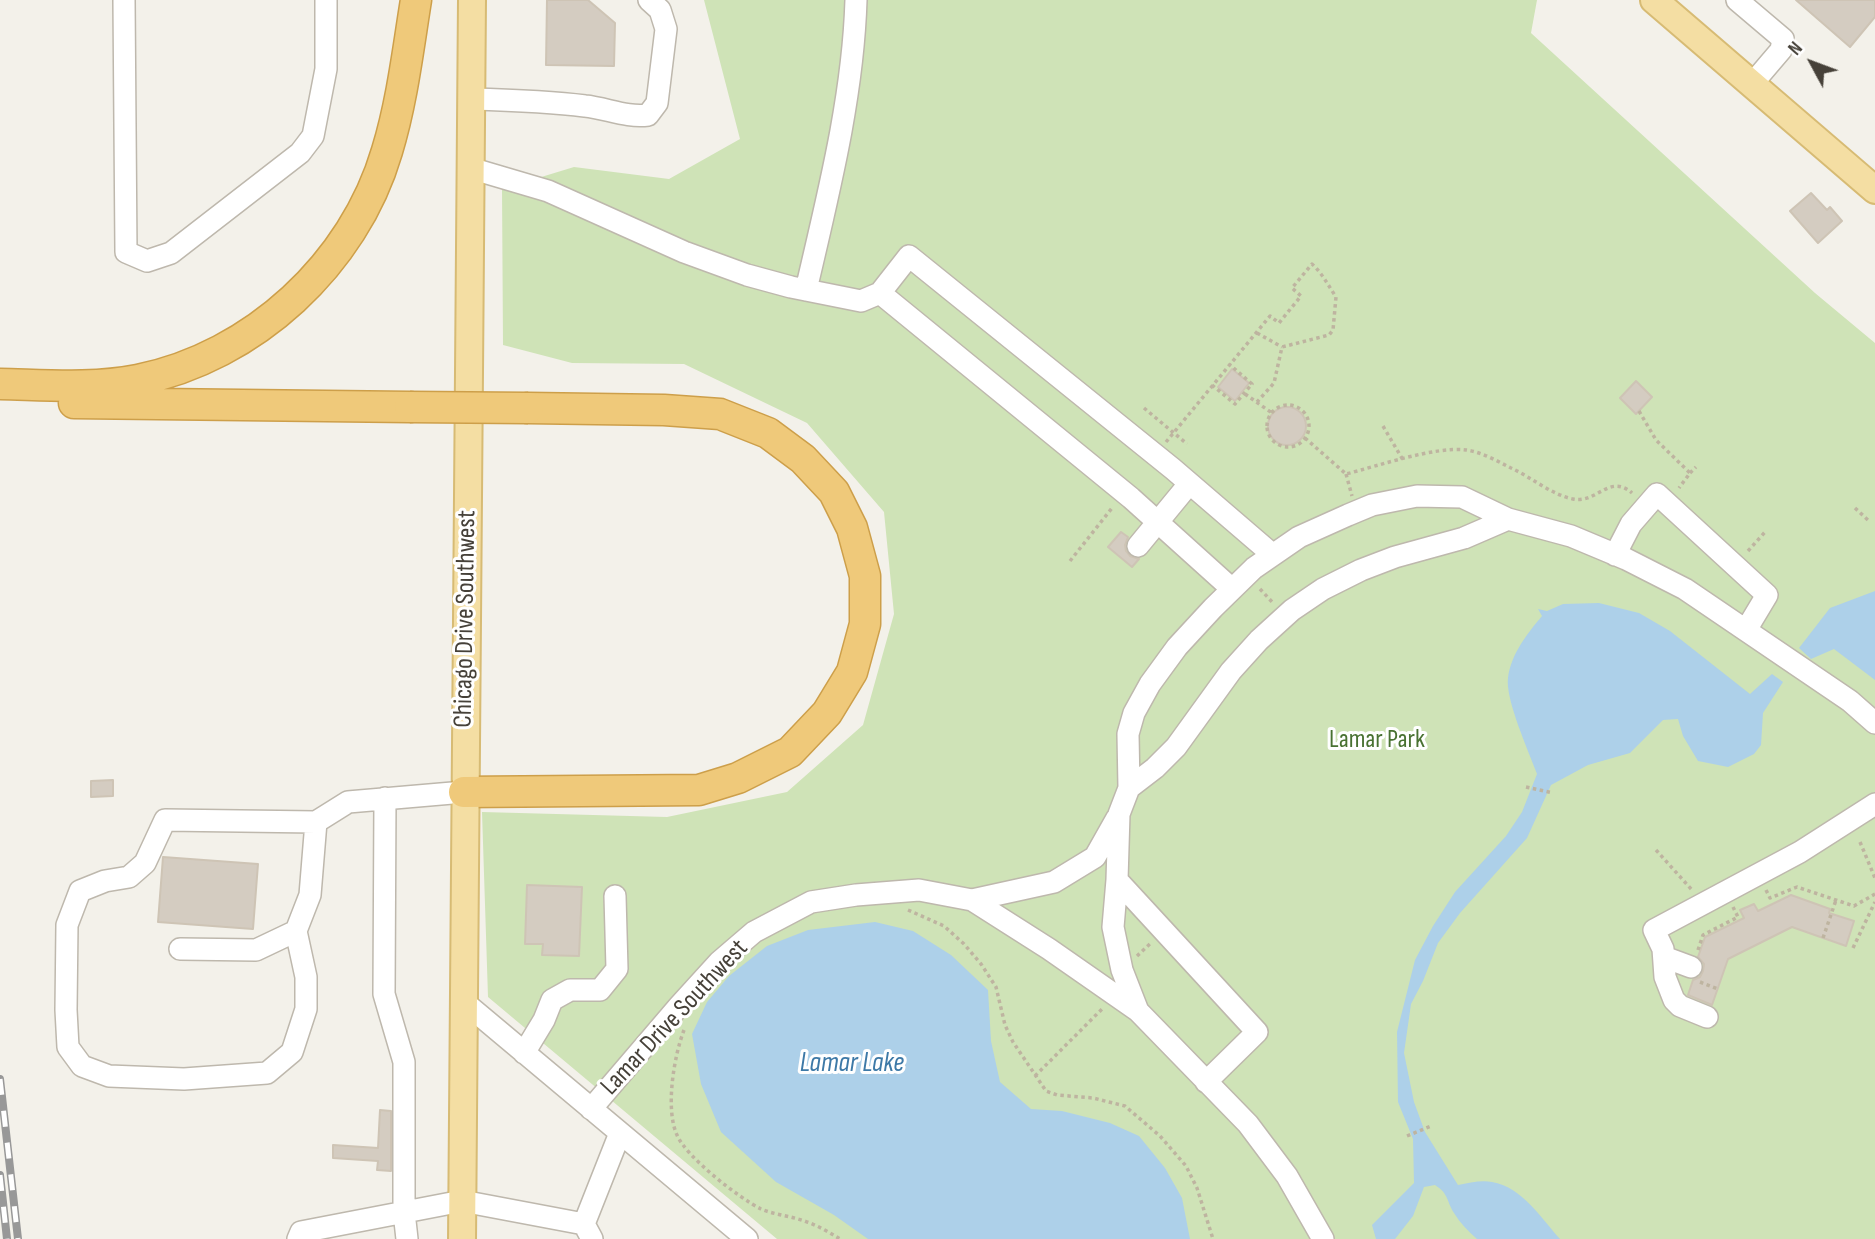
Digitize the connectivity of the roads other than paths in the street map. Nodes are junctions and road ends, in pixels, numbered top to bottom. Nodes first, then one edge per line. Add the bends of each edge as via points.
1 (124, 0) edge
2 (326, 0) edge
3 (416, 0) edge
4 (472, 0) edge
5 (649, 0) edge
6 (856, 0) edge
7 (1654, 0) edge
8 (1737, 0) edge
9 (1752, 84) junction
10 (471, 99) junction
11 (470, 168) junction
12 (1875, 190) edge
13 (806, 290) junction
14 (880, 293) junction
15 (0, 384) edge
16 (0, 403) edge
17 (1189, 484) junction
18 (1508, 519) junction
19 (1158, 522) junction
20 (1138, 546) dead end
21 (1273, 555) junction
22 (1615, 555) junction
23 (1239, 582) junction
24 (1746, 631) junction
25 (1875, 723) edge
26 (1129, 788) junction
27 (464, 792) junction
28 (385, 799) junction
29 (1875, 804) edge
30 (1119, 814) junction
31 (316, 822) junction
32 (1117, 880) junction
33 (615, 896) dead end
34 (972, 900) junction
35 (296, 931) junction
36 (180, 949) dead end
37 (1664, 957) junction
38 (1691, 967) road end
39 (464, 1002) junction
40 (1138, 1011) junction
41 (1707, 1017) dead end
42 (524, 1053) junction
43 (1206, 1082) junction
44 (591, 1109) junction
45 (620, 1133) junction
46 (463, 1201) junction
47 (404, 1212) junction
48 (588, 1231) edge
49 (298, 1239) edge
50 (407, 1239) edge
51 (462, 1239) edge
52 (747, 1239) edge
53 (1323, 1239) edge

1 - 2 street via 126,252 147,261 171,253 300,153 313,136 326,69
3 - 15 highway via 398,108 387,153 369,196 348,236 320,273 284,308 241,339 185,366 138,380 89,386
4 - 10 main road, Chicago Drive Southwest
5 - 10 street via 660,10 666,29 657,103 649,114
6 - 13 street via 848,85
7 - 9 main road
8 - 9 street via 1783,39 1781,50
9 - 12 main road
10 - 11 main road, Chicago Drive Southwest
11 - 13 street via 548,191 718,265
11 - 27 main road, Chicago Drive Southwest
13 - 14 street via 861,301
14 - 17 street via 909,256
14 - 19 street
16 - 27 highway, bridge via 720,414 768,433 803,459 834,492 852,528 865,576 865,624 852,672 827,713 790,752 738,778 699,790
17 - 19 street
17 - 21 street
18 - 21 street, Lamar Drive Southwest via 1462,497 1417,496 1372,505 1299,537
18 - 22 street, Lamar Drive Southwest
18 - 26 street via 1464,538 1395,557 1323,589 1259,640 1176,747
19 - 20 street
19 - 23 street
21 - 23 street, Lamar Drive Southwest
22 - 24 street, Lamar Drive Southwest via 1685,589
22 - 24 street via 1631,524 1657,505 1767,595
23 - 26 street, Lamar Drive Southwest via 1177,647 1134,713 1128,734
24 - 25 street, Lamar Drive Southwest
26 - 30 street, Lamar Drive Southwest
27 - 28 street
27 - 39 main road, Chicago Drive Southwest
28 - 31 street via 348,802
28 - 47 street via 384,994 404,1062
29 - 37 street via 1800,852 1654,930
30 - 32 street, Lamar Drive Southwest
30 - 34 street via 1095,857 1054,882
31 - 35 street via 310,895
31 - 35 street via 165,820 145,863 129,877 80,891 66,925 68,1046 82,1066 109,1076 184,1079 267,1073 292,1052 306,1009 306,977
32 - 40 street, Lamar Drive Southwest via 1113,927 1122,970
32 - 43 street via 1257,1032
33 - 42 street via 617,970 600,990 570,989 552,1000
34 - 40 street, Lamar Drive Southwest
34 - 44 street, Lamar Drive Southwest via 919,890 856,895 811,902 754,932 719,962
35 - 36 street via 256,950
37 - 38 street
37 - 41 street via 1665,977 1674,1000
39 - 42 street
39 - 46 main road, Chicago Drive Southwest
40 - 43 street, Lamar Drive Southwest
42 - 44 street
43 - 53 street, Lamar Drive Southwest via 1248,1124
44 - 45 street
45 - 48 street
45 - 52 street
46 - 47 street
46 - 48 street
46 - 51 main road, Chicago Drive Southwest
47 - 49 street via 301,1232
47 - 50 street

